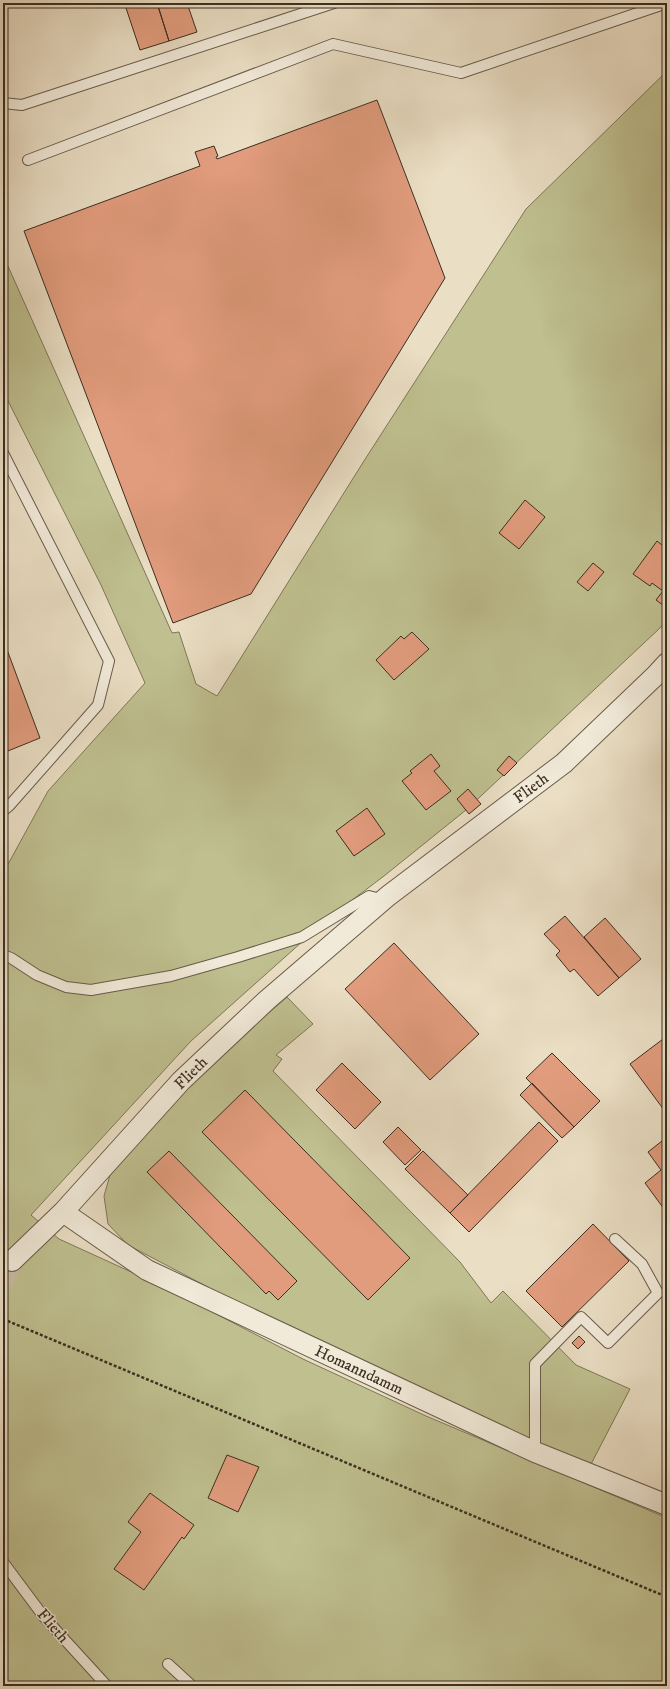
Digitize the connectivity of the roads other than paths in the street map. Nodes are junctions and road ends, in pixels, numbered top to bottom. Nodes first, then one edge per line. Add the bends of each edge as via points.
1 (334, 3) edge
2 (667, 3) edge
3 (3, 103) edge
4 (28, 160) dead end
5 (3, 452) edge
6 (667, 663) edge
7 (3, 811) edge
8 (384, 900) junction
9 (3, 955) edge
10 (63, 1212) junction
11 (615, 1239) dead end
12 (12, 1261) tunnel mouth
13 (534, 1452) junction
14 (667, 1505) edge
15 (3, 1562) edge
16 (168, 1664) dead end
17 (108, 1686) edge
18 (192, 1686) edge

1 - 3 lane via 22,105
2 - 4 lane via 461,73 333,44
5 - 7 lane via 109,661 98,705
6 - 8 street, Flieth via 564,763
8 - 9 lane via 369,896 302,937 238,957 171,976 91,990 66,987 37,975
8 - 10 street, Flieth via 288,980 181,1082
10 - 12 street, Flieth
10 - 13 street, Homanndamm via 147,1270
11 - 13 lane via 642,1264 658,1293 608,1343 581,1317 535,1364
13 - 14 street, Homanndamm
15 - 17 lane, Flieth via 44,1617
16 - 18 lane

